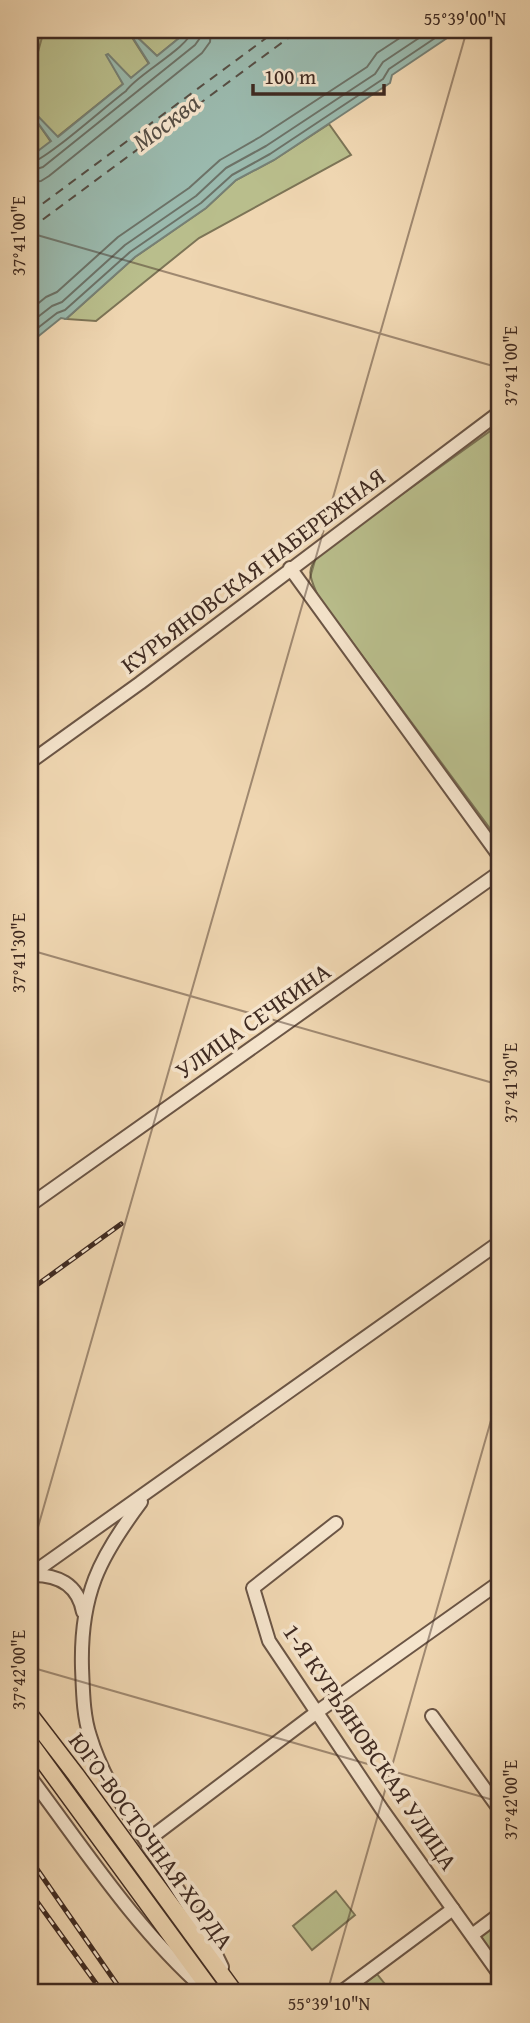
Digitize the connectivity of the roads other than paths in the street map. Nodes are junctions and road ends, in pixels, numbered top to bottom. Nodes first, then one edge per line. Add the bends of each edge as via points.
1 (500, 412) edge
2 (290, 568) junction
3 (30, 762) edge
4 (500, 857) edge
5 (500, 872) edge
6 (30, 1205) edge
7 (500, 1242) edge
8 (149, 1491) junction
9 (336, 1522) dead end
10 (30, 1575) edge
11 (500, 1582) edge
12 (84, 1616) junction
13 (317, 1712) junction
14 (30, 1716) edge
15 (432, 1716) dead end
16 (30, 1743) edge
17 (30, 1777) edge
18 (500, 1810) edge
19 (153, 1836) dead end
20 (453, 1909) junction
21 (500, 1914) edge
22 (472, 1935) junction
23 (499, 1972) edge
24 (211, 1993) edge
25 (234, 1993) edge
26 (340, 1993) edge

1 - 2 street, КУРЬЯНОВСКАЯ НАБЕРЕЖНАЯ
2 - 3 street, КУРЬЯНОВСКАЯ НАБЕРЕЖНАЯ
2 - 4 street
5 - 6 street, УЛИЦА СЕЧКИНА
7 - 8 street
8 - 10 street
8 - 12 street via 101,1564
9 - 13 street, 1-Я КУРЬЯНОВСКАЯ УЛИЦА via 254,1588 269,1641
10 - 12 street via 66,1582 78,1595
11 - 13 street
12 - 25 street via 84,1696 89,1734 100,1764 211,1942
13 - 19 street
13 - 20 street, 1-Я КУРЬЯНОВСКАЯ УЛИЦА
14 - 25 main road, ЮГО-ВОСТОЧНАЯ ХОРДА
15 - 18 street
16 - 24 main road, ЮГО-ВОСТОЧНАЯ ХОРДА
17 - 24 street via 145,1929 182,1970
20 - 22 street, 1-Я КУРЬЯНОВСКАЯ УЛИЦА
20 - 26 street
21 - 22 street
22 - 23 street, 1-Я КУРЬЯНОВСКАЯ УЛИЦА

